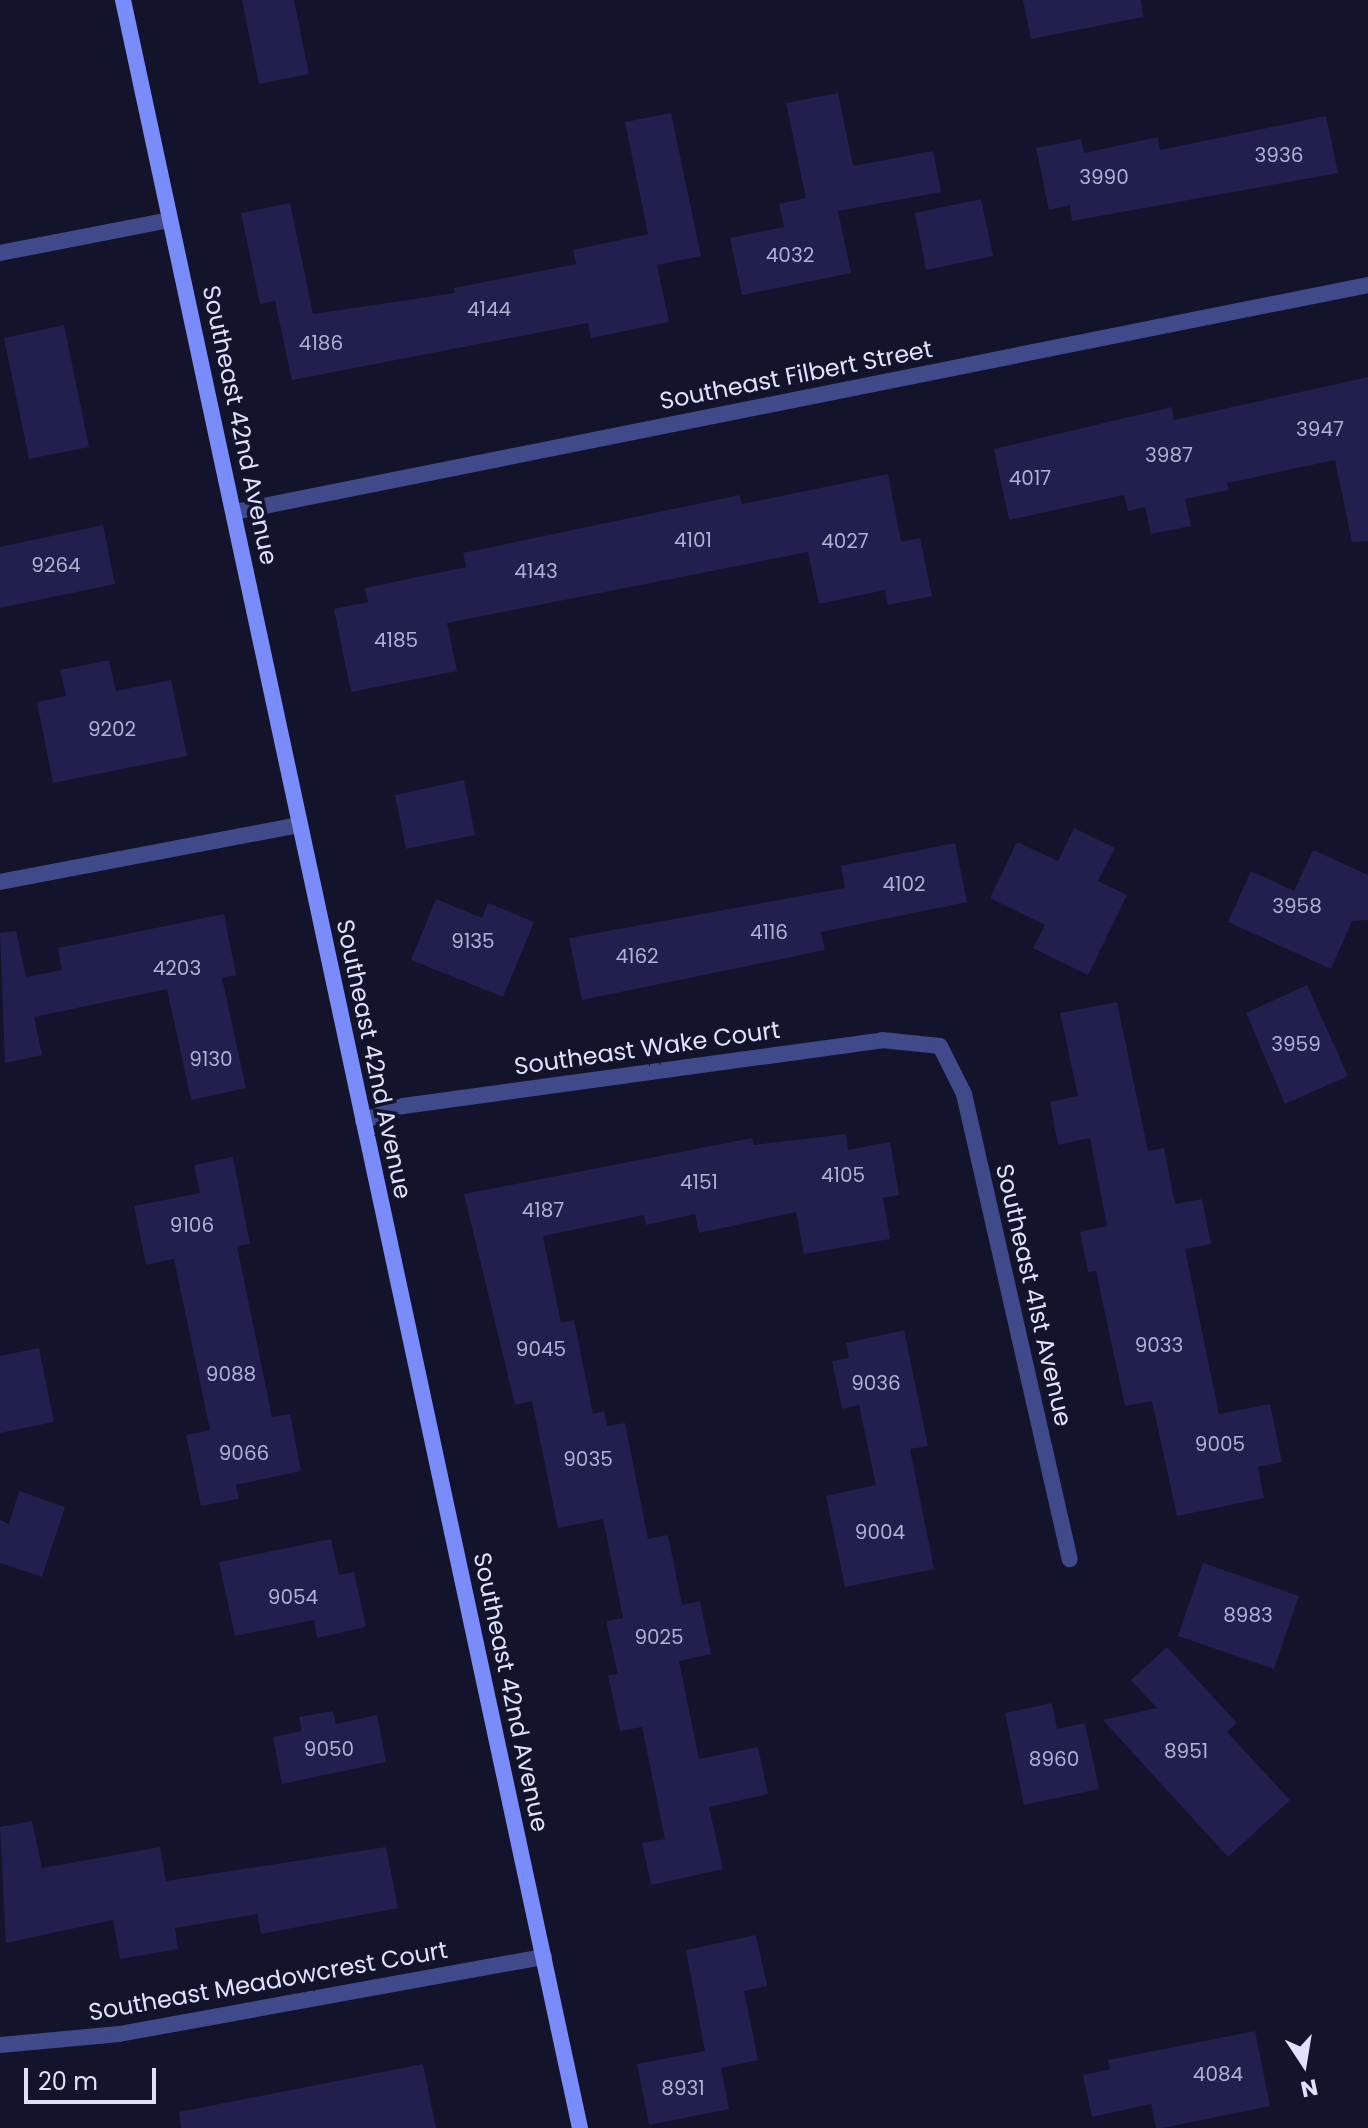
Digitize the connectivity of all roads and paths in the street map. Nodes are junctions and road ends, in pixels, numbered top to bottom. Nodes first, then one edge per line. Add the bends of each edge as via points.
1 (123, 0) edge
2 (170, 220) junction
3 (0, 253) edge
4 (1368, 285) edge
5 (234, 512) junction
6 (300, 825) junction
7 (0, 882) edge
8 (940, 1046) joint
9 (363, 1121) junction
10 (1070, 1559) dead end
11 (544, 1957) junction
12 (0, 2045) edge
13 (580, 2128) edge

1 - 2 street, Southeast 42nd Avenue
2 - 3 street
2 - 5 street, Southeast 42nd Avenue
4 - 5 street, Southeast Filbert Street
5 - 6 street, Southeast 42nd Avenue
6 - 7 street
6 - 9 street, Southeast 42nd Avenue
8 - 9 street, Southeast Wake Court via 882,1040 416,1104
8 - 10 street, Southeast 41st Avenue via 964,1094
9 - 11 street, Southeast 42nd Avenue
11 - 12 street, Southeast Meadowcrest Court via 119,2034
11 - 13 street, Southeast 42nd Avenue

